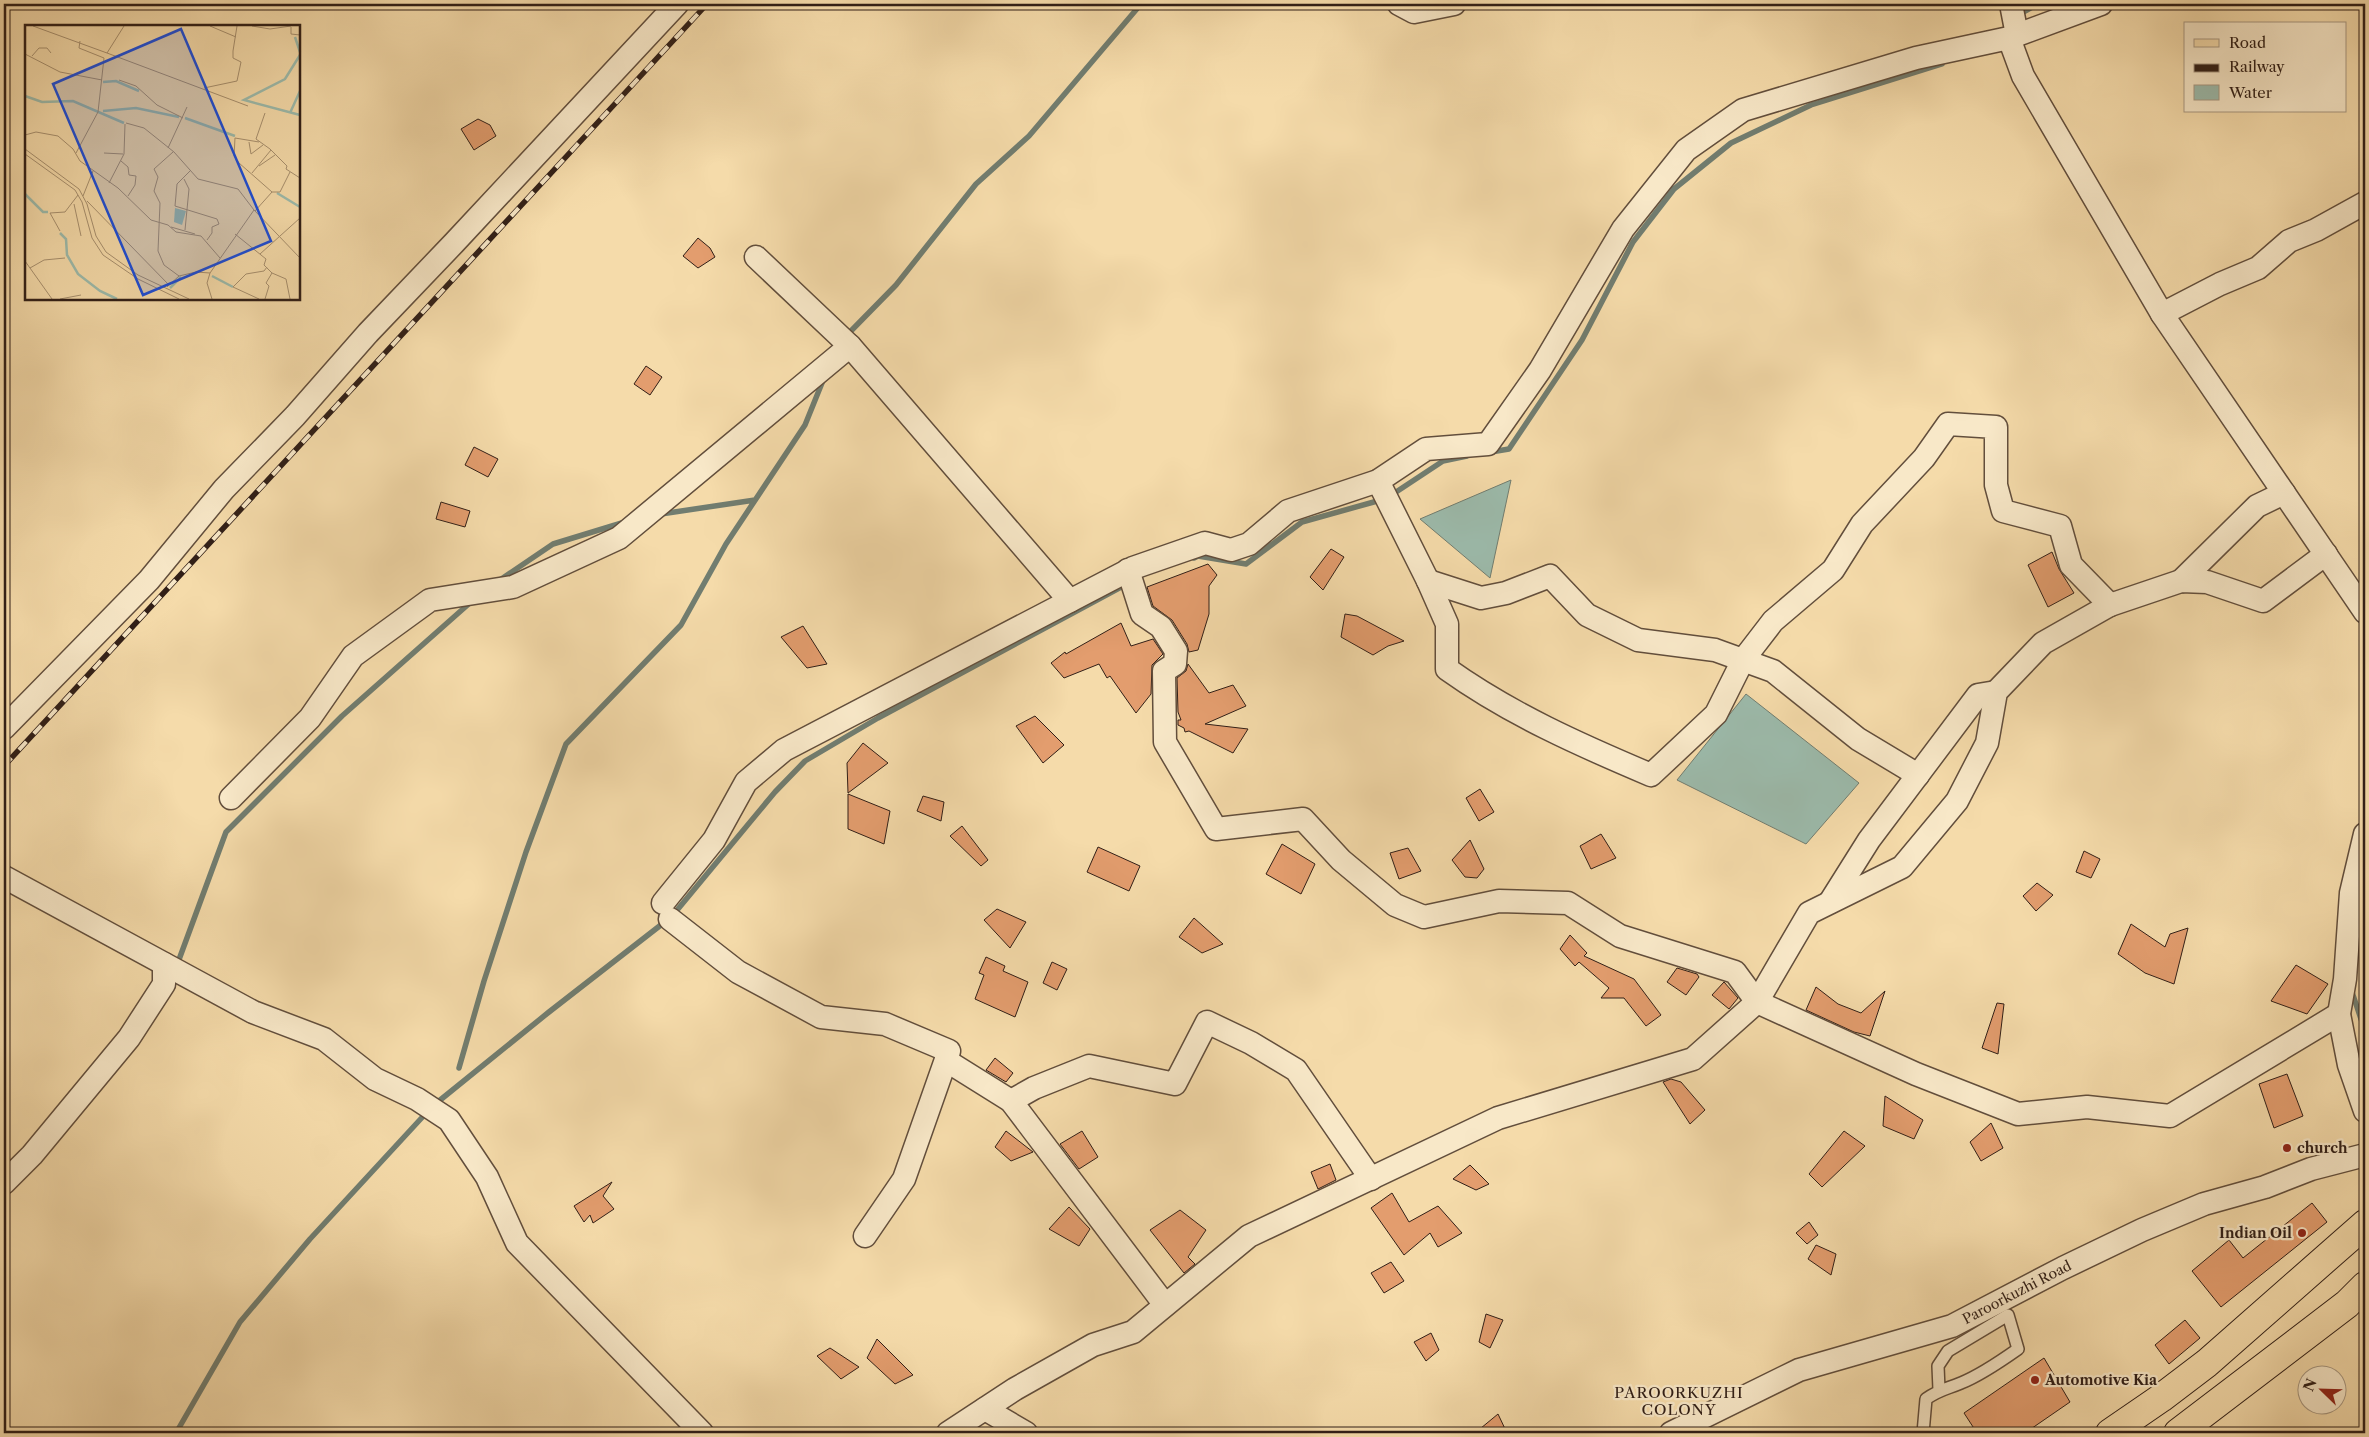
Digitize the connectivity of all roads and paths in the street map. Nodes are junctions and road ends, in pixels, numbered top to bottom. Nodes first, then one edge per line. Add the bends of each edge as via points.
1 (656, 4) edge
2 (677, 4) edge
3 (1398, 4) edge
4 (1454, 4) edge
5 (2011, 4) edge
6 (2101, 4) edge
7 (650, 31) junction
8 (2014, 34) junction
9 (2365, 203) edge
10 (756, 257) dead end
11 (2162, 314) junction
12 (850, 346) junction
13 (1378, 481) junction
14 (2284, 493) junction
15 (2326, 554) junction
16 (1128, 570) junction
17 (1428, 581) junction
18 (2181, 581) junction
19 (1070, 601) junction
20 (2110, 605) junction
21 (2365, 612) edge
22 (1743, 660) junction
23 (1996, 692) junction
24 (4, 728) edge
25 (1918, 776) junction
26 (231, 798) dead end
27 (2365, 834) edge
28 (4, 877) edge
29 (1830, 902) junction
30 (164, 964) junction
31 (1757, 1002) junction
32 (2340, 1014) junction
33 (947, 1061) junction
34 (1011, 1101) junction
35 (2365, 1111) edge
36 (2365, 1155) edge
37 (1371, 1179) junction
38 (4, 1183) edge
39 (2365, 1224) edge
40 (865, 1236) dead end
41 (2365, 1286) edge
42 (1165, 1305) junction
43 (1939, 1390) junction
44 (985, 1409) junction
45 (702, 1433) edge
46 (948, 1433) edge
47 (1026, 1433) edge
48 (1671, 1433) edge
49 (1923, 1433) edge
50 (2110, 1433) edge
51 (2178, 1433) edge

1 - 7 street
2 - 7 street
3 - 4 street via 1414,12
5 - 8 street
6 - 8 street
7 - 24 street via 224,489 149,580
8 - 11 street via 2022,76
8 - 13 street via 1916,58 1743,110 1686,150 1623,229 1540,370 1488,444 1426,449
9 - 11 street via 2289,241 2258,268
10 - 12 street
11 - 14 street
12 - 19 street
12 - 26 street via 619,538 513,587 430,600 352,656 310,718
13 - 16 street via 1288,511 1249,544 1231,550 1205,543
13 - 17 street
14 - 15 street
14 - 18 street via 2258,506
15 - 18 street via 2263,601 2207,582
15 - 21 street
16 - 19 street
16 - 31 street via 1142,614 1161,627 1176,651 1175,664 1164,671 1164,742 1216,829 1302,819 1341,860 1396,905 1424,917 1499,901 1568,903 1620,936 1735,972
17 - 22 street via 1481,598 1506,593 1550,576 1587,615 1638,640 1715,650
17 - 22 street via 1447,624 1447,669 1484,695 1587,748 1651,775 1716,714
18 - 20 street
19 - 33 street via 784,750 746,782 714,840 666,911 738,972 821,1017 885,1024 949,1051
20 - 22 street via 2071,565 2060,526 2003,511 1996,485 1996,427 1948,424 1924,458 1862,524 1833,570 1773,621
20 - 23 street via 2043,643
22 - 25 street via 1773,671 1858,739
23 - 25 street via 1978,695
23 - 29 street via 1987,743 1957,800 1902,867
25 - 29 street via 1869,840
27 - 32 street via 2351,894
28 - 30 street
29 - 31 street via 1809,913
30 - 38 street via 164,984 129,1038 32,1155
30 - 45 street via 253,1012 324,1039 375,1079 420,1101 449,1120 487,1177 517,1243
31 - 32 street via 1916,1074 2018,1114 2087,1107 2170,1116
31 - 37 street via 1693,1059 1498,1118
32 - 35 street via 2349,1065
33 - 34 street
33 - 40 street via 904,1179
34 - 37 street via 1089,1066 1175,1084 1207,1022 1296,1070
34 - 42 street
36 - 48 street, Paroorkuzhi Road via 2204,1204 2142,1230 1952,1326 1799,1370
37 - 42 street via 1250,1236
39 - 50 main road via 2207,1362
41 - 51 main road via 2347,1304
42 - 44 street via 1133,1332 1093,1344
43 - 43 lane via 1962,1383 2018,1348 2008,1315 1948,1351 1938,1366
43 - 49 lane via 1926,1399
44 - 46 street
44 - 47 street

